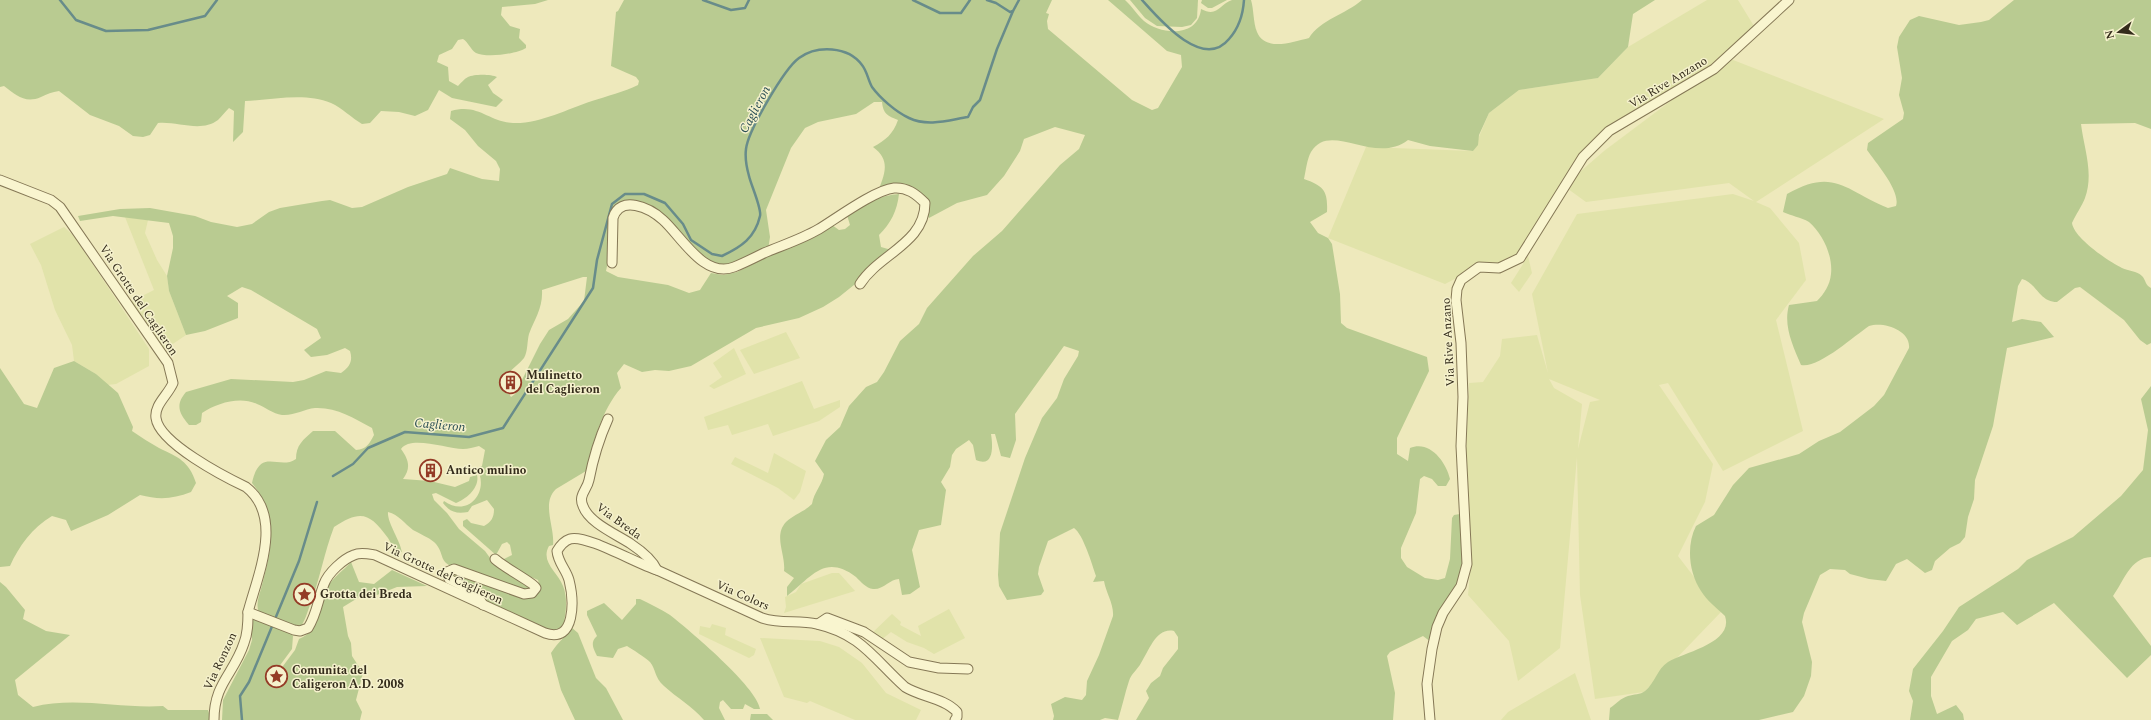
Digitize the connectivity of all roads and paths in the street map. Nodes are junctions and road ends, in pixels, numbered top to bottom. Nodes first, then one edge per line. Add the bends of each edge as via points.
1 (1789, 0) edge
2 (0, 180) edge
3 (612, 263) dead end
4 (860, 284) dead end
5 (608, 419) dead end
6 (587, 540) joint
7 (495, 559) dead end
8 (656, 570) junction
9 (483, 605) junction
10 (248, 612) junction
11 (818, 624) junction
12 (968, 669) dead end
13 (214, 720) edge
14 (955, 720) edge
15 (1430, 720) edge

1 - 15 street, Via Rive Anzano via 1714,69 1610,131 1596,144 1579,163 1520,258 1499,268 1479,268 1461,280 1456,300 1462,381 1462,475 1467,564 1461,586 1443,613 1433,641 1427,684
2 - 10 street, Via Grotte del Caglieron via 51,200 60,207 168,364 173,383 157,410 156,418 164,432 196,461 246,487 259,502 266,521 266,539
3 - 4 street via 615,211 623,206 634,204 653,212 664,220 697,256 709,266 721,270 733,268 798,241 871,197 894,188 911,190 925,203 925,213 917,231 864,277
5 - 8 street, Via Breda via 597,445 589,482 581,495 583,506 591,518 636,547 655,565
6 - 8 street, Via Colors
6 - 9 street, Via Grotte del Caglieron via 570,539 564,542 557,552 558,562 568,577 571,589 571,618 562,634 552,636
7 - 9 street via 505,568 533,583 536,588 532,593 524,594 454,569 447,572 449,579 472,591
8 - 11 street, Via Colors via 774,622
9 - 10 street, Via Grotte del Caglieron via 375,555 355,554 341,564 324,583 316,613 308,628 294,630
10 - 13 street, Via Ronzon via 248,630 244,644 214,703
11 - 12 street via 827,618 844,623 864,632 909,662 939,668
11 - 14 street, Via Colors via 860,642 895,678 914,692 952,706 957,712

